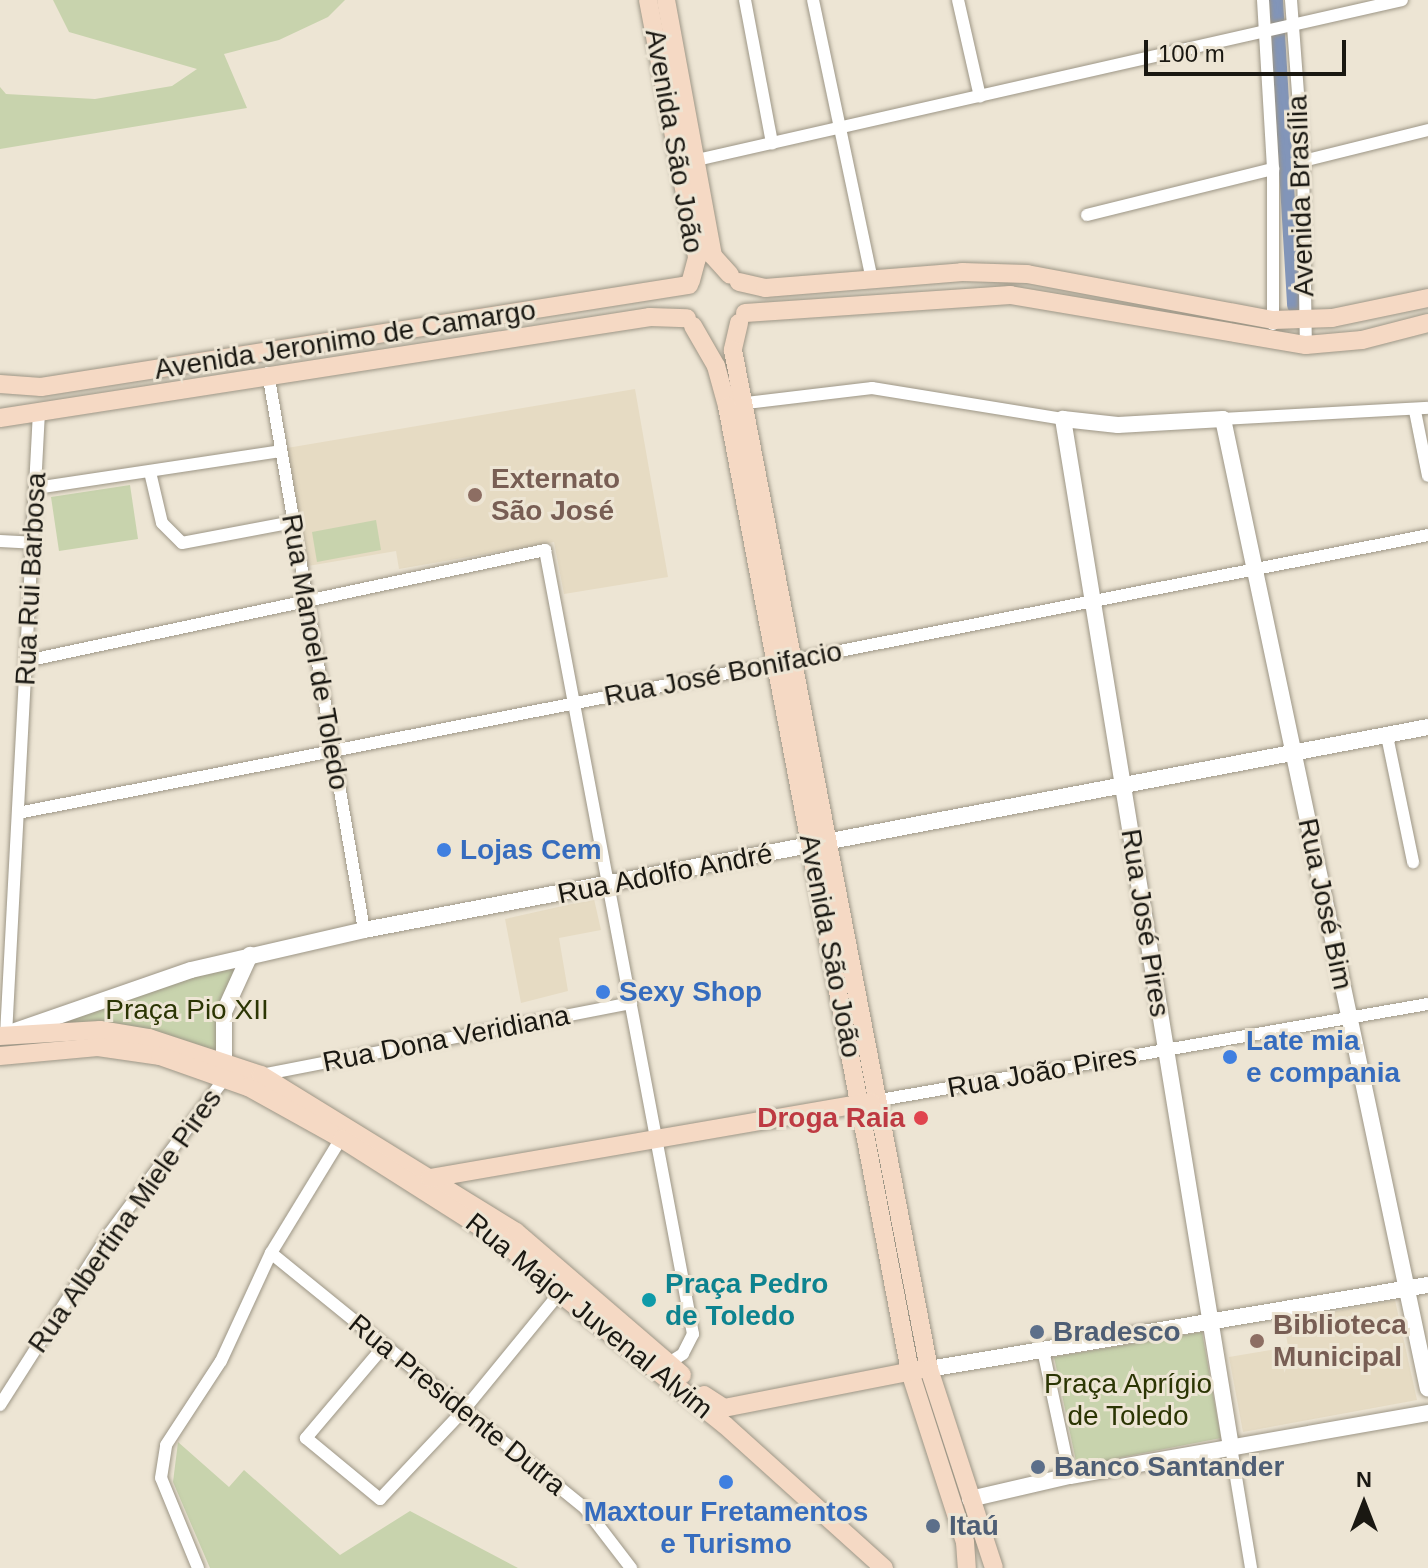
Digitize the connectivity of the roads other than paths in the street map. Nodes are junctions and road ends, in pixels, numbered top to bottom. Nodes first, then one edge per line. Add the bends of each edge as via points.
1 (648, 0) edge
2 (666, 0) edge
3 (745, 0) edge
4 (813, 0) edge
5 (958, 0) edge
6 (1263, 0) edge
7 (1291, 0) edge
8 (1402, 0) edge
9 (1290, 28) junction
10 (1266, 33) junction
11 (672, 77) junction
12 (980, 97) junction
13 (839, 128) junction
14 (1428, 130) edge
15 (772, 143) junction
16 (1303, 161) junction
17 (688, 162) junction
18 (1273, 169) junction
19 (1087, 215) dead end
20 (734, 279) junction
21 (872, 280) junction
22 (690, 283) junction
23 (1428, 298) edge
24 (742, 318) junction
25 (1273, 320) junction
26 (1306, 320) junction
27 (690, 322) junction
28 (1428, 323) edge
29 (1273, 340) junction
30 (1306, 345) junction
31 (268, 373) junction
32 (0, 384) edge
33 (735, 404) junction
34 (1422, 409) edge
35 (39, 412) junction
36 (0, 416) edge
37 (1063, 419) junction
38 (1223, 419) junction
39 (280, 451) junction
40 (150, 472) junction
41 (1428, 476) edge
42 (36, 488) junction
43 (293, 522) junction
44 (1428, 535) edge
45 (0, 541) edge
46 (33, 543) junction
47 (1255, 570) junction
48 (306, 599) junction
49 (1093, 601) junction
50 (26, 661) junction
51 (784, 662) junction
52 (575, 703) junction
53 (1428, 727) edge
54 (1387, 736) junction
55 (333, 751) junction
56 (1294, 755) junction
57 (1123, 788) junction
58 (18, 813) junction
59 (819, 845) junction
60 (1413, 862) dead end
61 (609, 885) junction
62 (364, 930) junction
63 (839, 946) junction
64 (250, 955) junction
65 (631, 1003) junction
66 (1428, 1004) edge
67 (1349, 1018) junction
68 (3, 1035) edge
69 (1166, 1051) junction
70 (0, 1056) edge
71 (223, 1069) junction
72 (261, 1075) junction
73 (880, 1100) junction
74 (861, 1103) junction
75 (344, 1131) junction
76 (657, 1142) junction
77 (435, 1178) junction
78 (409, 1179) junction
79 (895, 1179) junction
80 (875, 1183) junction
81 (271, 1253) junction
82 (567, 1273) junction
83 (1428, 1285) edge
84 (1407, 1289) junction
85 (562, 1295) junction
86 (1211, 1323) junction
87 (384, 1346) junction
88 (1043, 1350) junction
89 (663, 1366) junction
90 (929, 1369) junction
91 (910, 1372) junction
92 (1428, 1389) edge
93 (747, 1404) junction
94 (0, 1405) edge
95 (463, 1411) junction
96 (1428, 1413) edge
97 (734, 1432) junction
98 (1231, 1447) junction
99 (1070, 1476) junction
100 (970, 1499) junction
101 (198, 1568) edge
102 (631, 1568) edge
103 (884, 1568) edge
104 (967, 1568) edge
105 (994, 1568) edge
106 (1251, 1568) edge

1 - 11 main road, Avenida São João
2 - 11 main road, Avenida São João
3 - 15 street
4 - 13 street
5 - 12 street
6 - 10 street, Avenida Brasília
7 - 9 street, Avenida Brasília
8 - 9 street
9 - 10 street
9 - 16 street, Avenida Brasília
10 - 12 street
10 - 18 street, Avenida Brasília
11 - 17 main road, Avenida São João
12 - 13 street
13 - 15 street
13 - 21 street
14 - 16 street
15 - 17 street
16 - 26 street, Avenida Brasília
17 - 20 main road, Avenida São João via 713,256
17 - 22 main road, Avenida São João via 697,258
18 - 19 street
18 - 25 street, Avenida Brasília
20 - 21 main road via 765,288
20 - 22 main road via 710,272
20 - 24 main road
21 - 25 main road via 962,272 1027,274
22 - 27 main road via 683,301
22 - 32 main road, Avenida Jeronimo de Camargo via 41,387
23 - 26 main road
24 - 27 main road via 712,334
24 - 29 main road via 1010,295
24 - 33 main road, Avenida São João via 733,350
25 - 26 main road
25 - 29 street, Avenida Brasília
26 - 30 street, Avenida Brasília
27 - 31 main road via 650,317
27 - 33 main road, Avenida São João
28 - 30 main road via 1362,340
29 - 30 main road
31 - 35 main road
31 - 39 street, Rua Manoel de Toledo
32 - 36 main road via 6,396
33 - 37 street via 872,388
33 - 51 main road, Avenida São João
34 - 38 street
34 - 41 street
35 - 36 main road
35 - 42 street, Rua Rui Barbosa
37 - 38 street via 1118,425
37 - 49 street, Rua José Pires
38 - 47 street, Rua José Bim
39 - 40 street
39 - 43 street, Rua Manoel de Toledo
40 - 42 street
40 - 43 street via 162,523 182,543
42 - 46 street, Rua Rui Barbosa
43 - 48 street, Rua Manoel de Toledo
44 - 47 street, Rua José Bonifacio
45 - 46 street
46 - 50 street, Rua Rui Barbosa
47 - 49 street, Rua José Bonifacio
47 - 56 street, Rua José Bim
48 - 50 street
48 - 52 street via 545,550
48 - 55 street, Rua Manoel de Toledo
49 - 51 street, Rua José Bonifacio
49 - 57 street, Rua José Pires
50 - 58 street, Rua Rui Barbosa
51 - 52 street, Rua José Bonifacio
51 - 59 main road, Avenida São João
52 - 55 street, Rua José Bonifacio
52 - 61 street
53 - 54 street, Rua Adolfo André
54 - 56 street, Rua Adolfo André
54 - 60 street
55 - 58 street, Rua José Bonifacio
55 - 62 street, Rua Manoel de Toledo
56 - 57 street, Rua Adolfo André
56 - 67 street, Rua José Bim
57 - 59 street, Rua Adolfo André
57 - 69 street, Rua José Pires
58 - 68 street, Rua Rui Barbosa
59 - 61 street, Rua Adolfo André
59 - 63 main road, Avenida São João
61 - 62 street, Rua Adolfo André
61 - 65 street
62 - 64 street, Rua Adolfo André
63 - 73 main road, Avenida São João
63 - 74 main road, Avenida São João
64 - 68 street, Rua Adolfo André via 106,996
64 - 71 street via 224,1012
65 - 72 street, Rua Dona Veridiana
65 - 76 street
66 - 67 street, Rua João Pires
67 - 69 street, Rua João Pires
67 - 84 street, Rua José Bim
68 - 71 main road via 100,1030 149,1038
69 - 73 street, Rua João Pires
69 - 86 street, Rua José Pires
70 - 71 main road via 98,1047
71 - 72 main road, Rua Major Juvenal Alvim
71 - 75 main road, Rua Major Juvenal Alvim
71 - 94 street, Rua Albertina Miele Pires
72 - 75 main road, Rua Major Juvenal Alvim
73 - 74 main road, Rua João Pires
73 - 79 main road, Avenida São João
74 - 76 main road, Rua João Pires
74 - 80 main road, Avenida São João
75 - 77 main road, Rua Major Juvenal Alvim
75 - 78 main road, Rua Major Juvenal Alvim
75 - 81 street
76 - 77 main road
76 - 89 street via 693,1334 690,1346
77 - 78 main road
77 - 82 main road, Rua Major Juvenal Alvim
78 - 85 main road, Rua Major Juvenal Alvim via 503,1241
79 - 80 main road
79 - 90 main road, Avenida São João
80 - 91 main road, Avenida São João
81 - 87 street, Rua Presidente Dutra
81 - 101 street via 221,1361 161,1458 161,1478
82 - 85 street
82 - 89 main road, Rua Major Juvenal Alvim
83 - 84 street
84 - 86 street
84 - 92 street, Rua José Bim
85 - 89 main road, Rua Major Juvenal Alvim
85 - 95 street
86 - 88 street
86 - 98 street, Rua José Pires
87 - 95 street, Rua Presidente Dutra
87 - 95 street via 309,1433 308,1443 380,1499
88 - 90 street
88 - 99 street
89 - 93 main road, Rua Major Juvenal Alvim via 719,1407
89 - 97 main road, Rua Major Juvenal Alvim
90 - 91 main road
90 - 100 main road, Avenida São João
91 - 93 main road
91 - 104 main road, Avenida São João via 965,1542
93 - 97 main road via 734,1415
95 - 102 street, Rua Presidente Dutra via 585,1508
96 - 98 street
97 - 103 main road, Rua Major Juvenal Alvim
98 - 99 street
98 - 106 street, Rua José Pires
99 - 100 street
100 - 105 main road, Avenida São João

